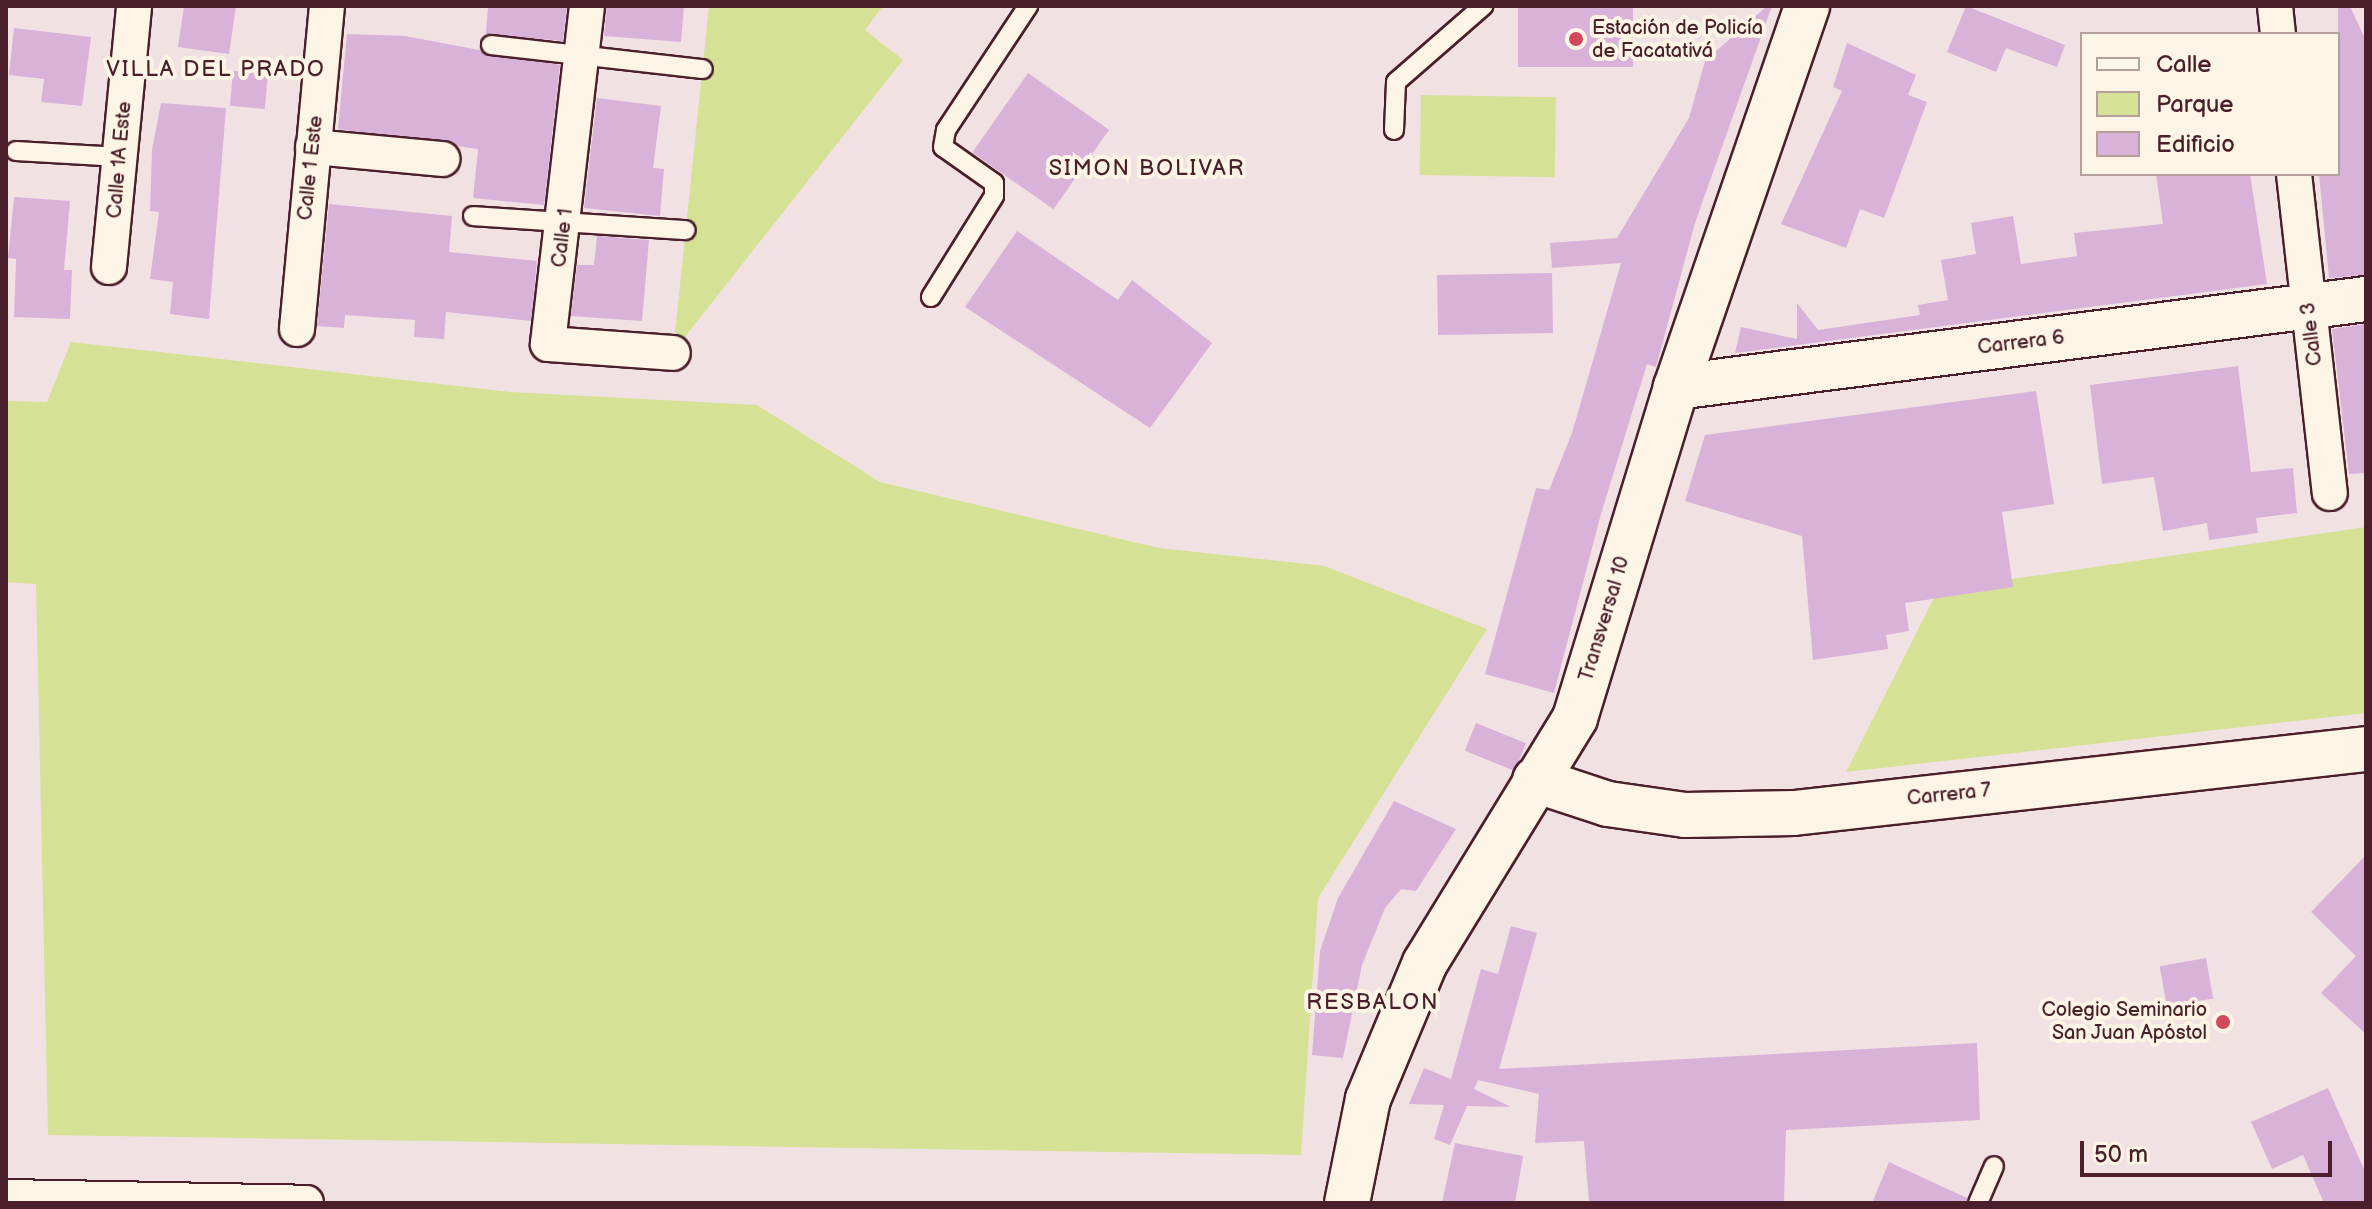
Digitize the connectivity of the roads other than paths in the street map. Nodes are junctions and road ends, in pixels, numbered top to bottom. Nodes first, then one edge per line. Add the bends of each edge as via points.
1 (134, 6) edge
2 (327, 6) edge
3 (587, 6) edge
4 (1028, 6) edge
5 (1483, 6) edge
6 (1807, 6) edge
7 (2275, 6) edge
8 (2278, 32) edge
9 (491, 45) dead end
10 (583, 55) junction
11 (703, 69) dead end
12 (1394, 130) dead end
13 (313, 147) junction
14 (16, 151) dead end
15 (120, 157) junction
16 (442, 159) dead end
17 (2294, 176) edge
18 (473, 216) dead end
19 (565, 225) junction
20 (686, 230) dead end
21 (109, 267) dead end
22 (931, 297) dead end
23 (2366, 299) edge
24 (2309, 306) junction
25 (297, 329) dead end
26 (673, 353) dead end
27 (1676, 387) junction
28 (2330, 493) dead end
29 (2366, 749) edge
30 (1535, 780) junction
31 (1994, 1166) dead end
32 (6, 1197) edge
33 (148, 1202) edge
34 (306, 1203) edge
35 (1347, 1203) edge
36 (1978, 1203) edge

1 - 15 street, Calle 1A Este
2 - 13 street, Calle 1 Este
3 - 10 street, Calle 1
4 - 22 lane via 946,130 943,147 994,183 994,196
5 - 12 lane via 1396,82
6 - 27 street, Transversal 10
7 - 8 street
9 - 10 lane
10 - 11 lane
10 - 19 street, Calle 1
13 - 16 street
13 - 25 street, Calle 1 Este
14 - 15 lane
15 - 21 street, Calle 1A Este
17 - 24 street, Calle 3
18 - 19 lane
19 - 20 lane
19 - 26 street, Calle 1 via 548,344
23 - 24 street, Carrera 6
24 - 27 street, Carrera 6
24 - 28 street, Calle 3
27 - 30 street, Transversal 10 via 1575,718
29 - 30 street, Carrera 7 via 1794,813 1685,815 1608,804
30 - 35 street, Transversal 10 via 1425,963 1368,1099
31 - 36 lane
32 - 33 street
33 - 34 street

